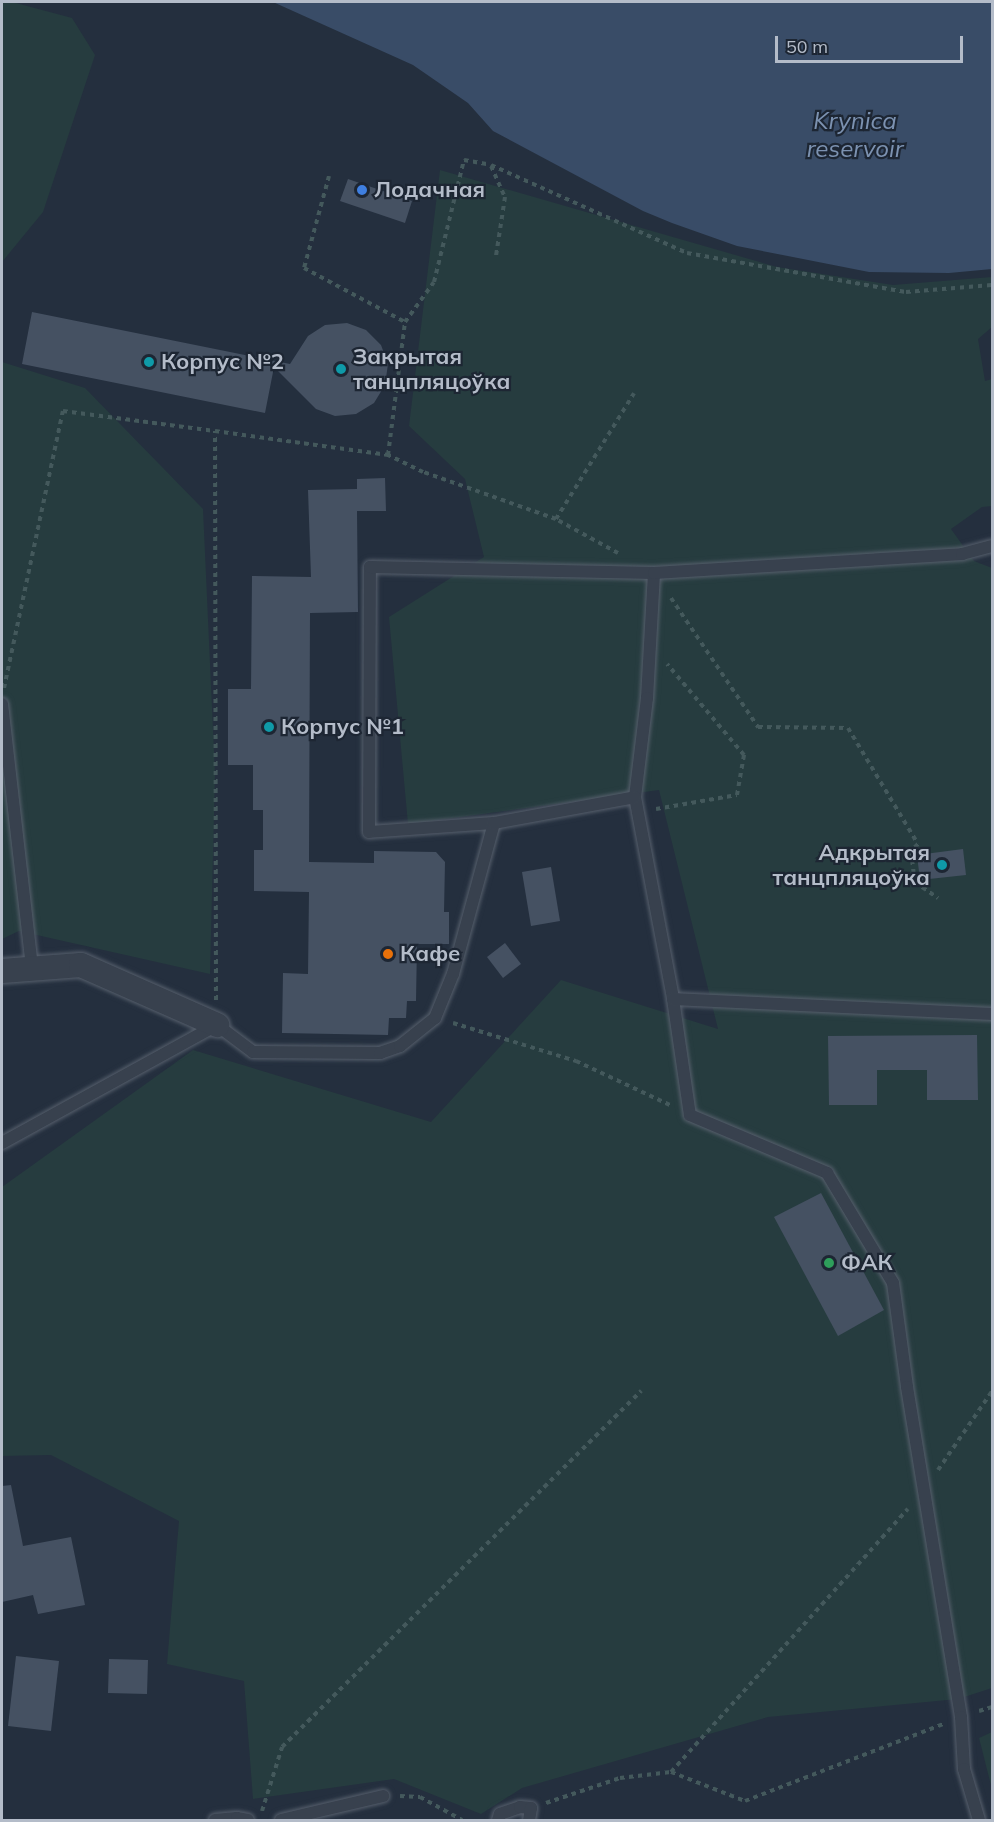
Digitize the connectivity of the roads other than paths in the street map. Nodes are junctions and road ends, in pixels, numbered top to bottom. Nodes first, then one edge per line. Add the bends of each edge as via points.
1 (993, 546) edge
2 (654, 573) junction
3 (2, 704) edge
4 (634, 797) junction
5 (494, 823) junction
6 (32, 968) junction
7 (2, 971) edge
8 (673, 999) junction
9 (993, 1014) edge
10 (217, 1025) junction
11 (2, 1143) edge
12 (383, 1796) road end
13 (530, 1814) edge
14 (215, 1821) edge
15 (248, 1821) edge
16 (281, 1821) edge
17 (498, 1821) edge
18 (979, 1821) edge

1 - 2 lane via 962,554
2 - 4 lane via 647,698
2 - 5 lane via 370,567 369,832
3 - 6 lane
4 - 5 lane
4 - 8 lane
5 - 10 lane via 453,974 435,1018 400,1046 380,1053 253,1052
6 - 7 street
6 - 10 street via 81,965
8 - 9 lane
8 - 18 lane via 690,1115 827,1173 893,1283 961,1717 964,1769
10 - 11 lane
12 - 16 lane
13 - 17 lane via 520,1807 500,1814
14 - 15 lane

